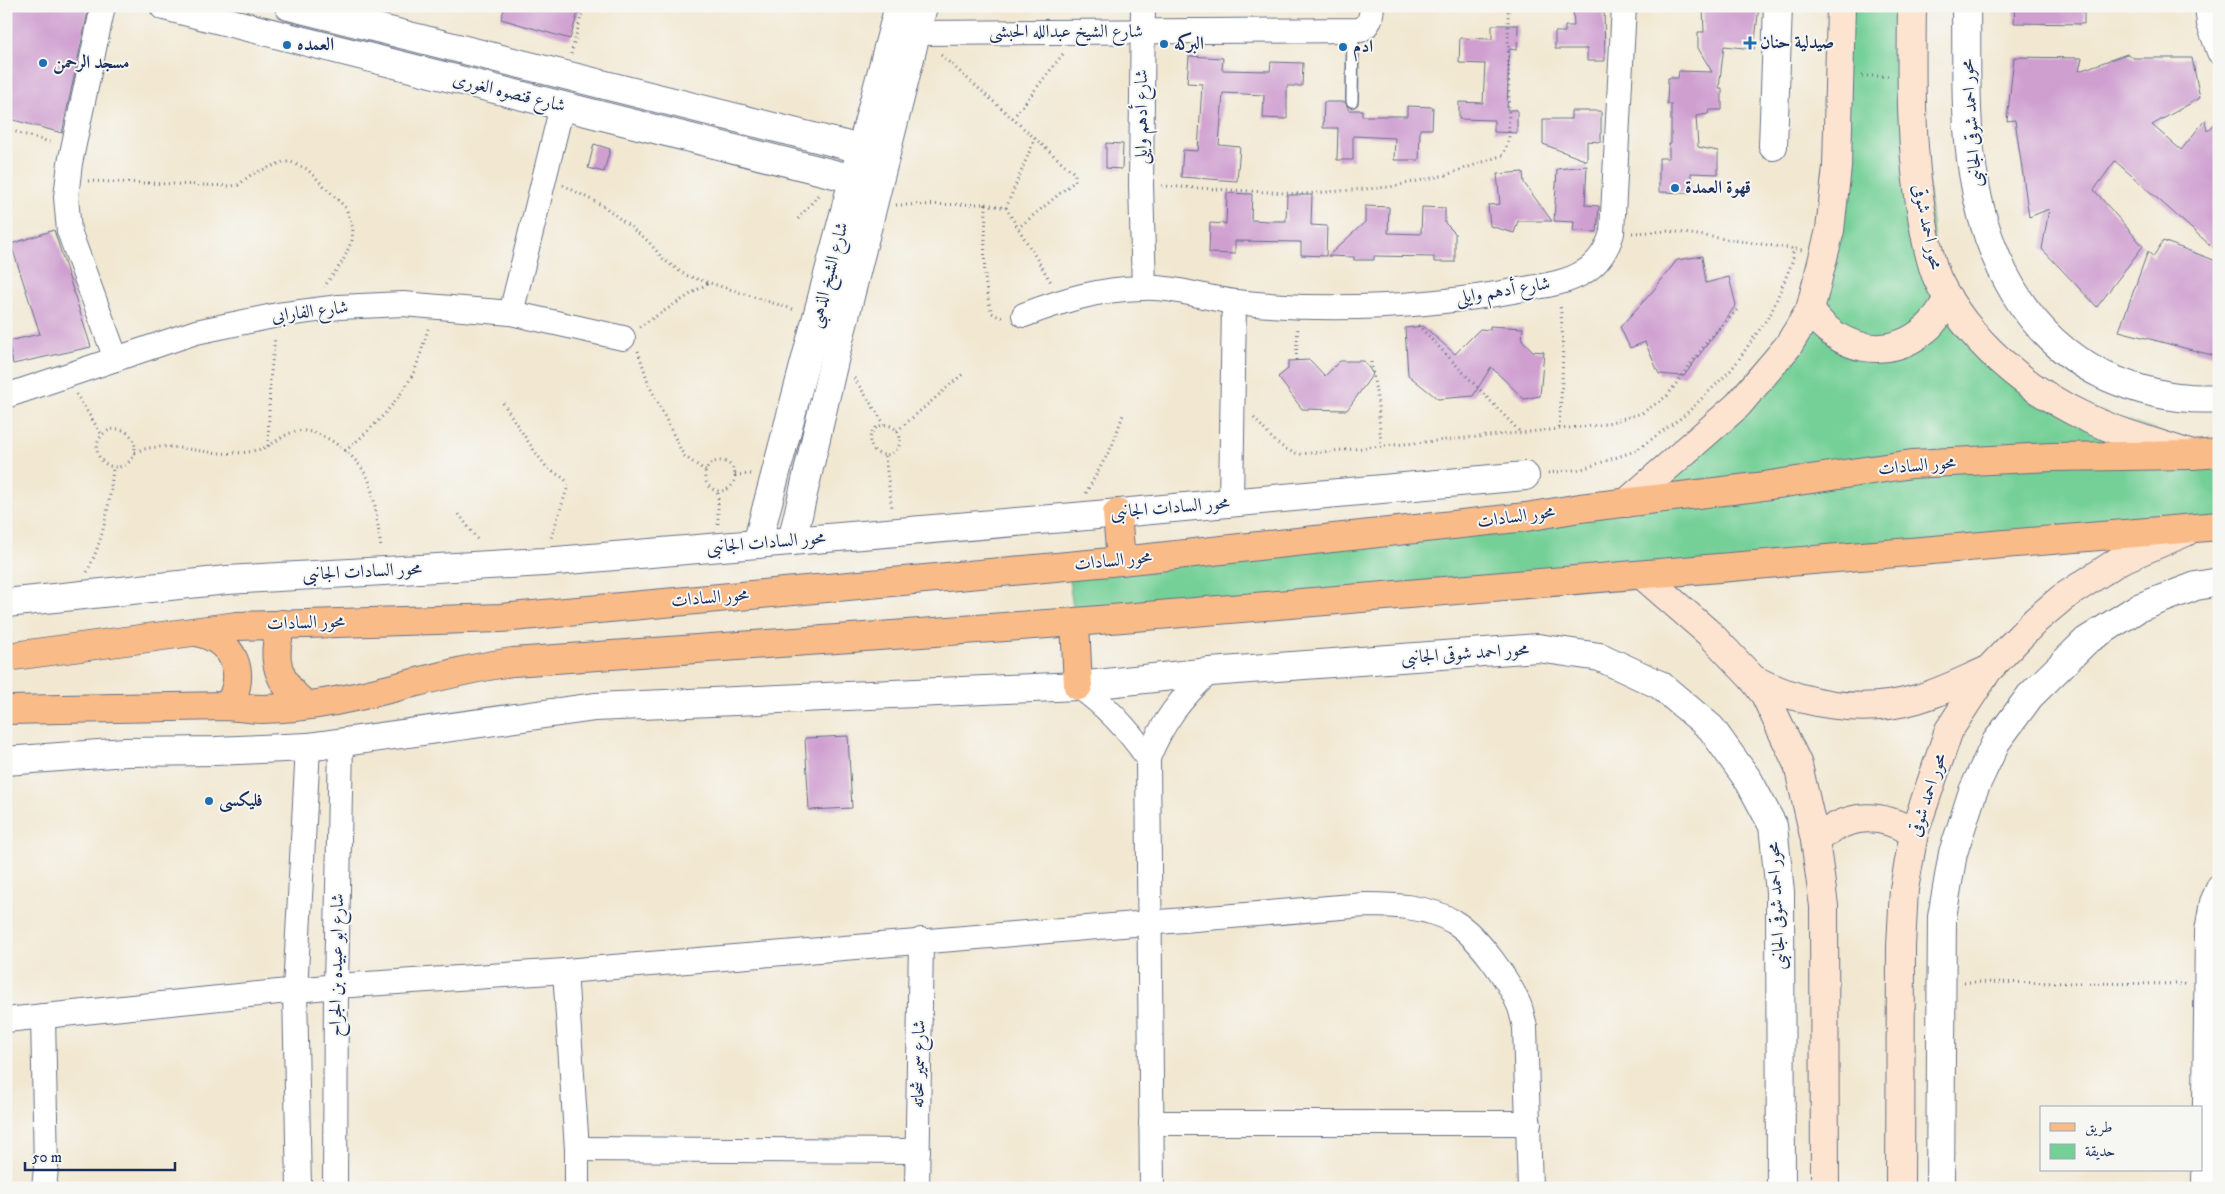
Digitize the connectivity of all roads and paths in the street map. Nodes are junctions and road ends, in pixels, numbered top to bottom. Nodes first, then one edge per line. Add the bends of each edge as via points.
1 (103, 6) edge
2 (164, 6) edge
3 (289, 6) edge
4 (584, 6) edge
5 (923, 6) edge
6 (1143, 6) edge
7 (1372, 6) edge
8 (1508, 6) edge
9 (1624, 6) edge
10 (1778, 6) edge
11 (1841, 6) edge
12 (1912, 6) edge
13 (1966, 6) edge
14 (2207, 6) edge
15 (903, 23) edge
16 (1353, 29) junction
17 (1142, 31) junction
18 (1080, 32) junction
19 (2219, 52) edge
20 (566, 75) junction
21 (1911, 75) junction
22 (1839, 77) junction
23 (1352, 101) dead end
24 (562, 106) junction
25 (1013, 118) junction
26 (6, 129) edge
27 (1035, 138) junction
28 (1773, 146) dead end
29 (72, 149) junction
30 (861, 149) junction
31 (545, 175) junction
32 (846, 177) junction
33 (67, 180) junction
34 (1142, 185) junction
35 (986, 204) junction
36 (873, 205) junction
37 (1006, 208) junction
38 (798, 219) dead end
39 (1018, 228) junction
40 (1612, 233) junction
41 (1793, 248) junction
42 (1824, 253) junction
43 (708, 283) junction
44 (1557, 283) junction
45 (1144, 288) junction
46 (1948, 298) junction
47 (1062, 301) junction
48 (1234, 302) junction
49 (1399, 305) junction
50 (435, 306) junction
51 (1300, 306) junction
52 (1738, 310) dead end
53 (1810, 310) junction
54 (307, 311) junction
55 (510, 313) junction
56 (278, 315) junction
57 (1024, 316) joint
58 (818, 317) junction
59 (622, 338) junction
60 (836, 352) junction
61 (116, 359) junction
62 (1296, 360) dead end
63 (1371, 362) dead end
64 (964, 374) dead end
65 (65, 377) junction
66 (1234, 395) junction
67 (6, 396) edge
68 (2219, 398) edge
69 (503, 404) dead end
70 (1124, 412) dead end
71 (885, 426) junction
72 (1559, 428) junction
73 (897, 431) junction
74 (1520, 432) junction
75 (102, 436) junction
76 (268, 446) junction
77 (1381, 446) junction
78 (345, 451) junction
79 (135, 452) junction
80 (2206, 454) edge
81 (885, 456) junction
82 (113, 467) junction
83 (706, 471) junction
84 (1525, 476) joint
85 (718, 491) junction
86 (1231, 503) junction
87 (1626, 503) junction
88 (1116, 513) junction
89 (459, 514) dead end
90 (1075, 517) junction
91 (2208, 526) edge
92 (895, 532) junction
93 (792, 541) junction
94 (757, 544) junction
95 (718, 547) junction
96 (1121, 561) junction
97 (544, 562) junction
98 (495, 566) junction
99 (385, 571) junction
100 (1642, 575) junction
101 (2219, 582) edge
102 (76, 596) junction
103 (6, 603) edge
104 (1075, 622) junction
105 (282, 624) junction
106 (197, 632) junction
107 (6, 657) edge
108 (1988, 670) junction
109 (1210, 672) junction
110 (1753, 679) junction
111 (1078, 686) junction
112 (306, 705) junction
113 (228, 706) junction
114 (6, 710) edge
115 (340, 743) junction
116 (308, 747) junction
117 (1148, 758) junction
118 (6, 762) edge
119 (1914, 833) junction
120 (1815, 840) junction
121 (2219, 886) edge
122 (1149, 922) junction
123 (921, 940) junction
124 (565, 971) junction
125 (1941, 982) junction
126 (2206, 985) junction
127 (336, 986) junction
128 (295, 990) junction
129 (43, 1016) junction
130 (6, 1020) edge
131 (1151, 1123) junction
132 (1529, 1123) junction
133 (577, 1149) junction
134 (918, 1151) junction
135 (44, 1188) edge
136 (299, 1188) edge
137 (335, 1188) edge
138 (577, 1188) edge
139 (917, 1188) edge
140 (1152, 1188) edge
141 (1530, 1188) edge
142 (1781, 1188) edge
143 (1825, 1188) edge
144 (1900, 1188) edge
145 (1940, 1188) edge
146 (2204, 1188) edge

1 - 29 street
2 - 24 street, شارع قنصوه الغورى
3 - 20 street, شارع قنصوه الغورى
4 - 20 path
5 - 15 street, شارع الشيخ الذهبى
6 - 17 street, شارع أدهم وايلى
7 - 16 street via 1366,27
8 - 34 path via 1509,139 1503,155 1446,175 1390,187 1322,193
9 - 40 street, شارع أدهم وايلى
10 - 28 street
11 - 22 main road
12 - 21 main road, محور احمد شوقى
13 - 68 street, محور احمد شوقى الجانبى via 1972,171 1991,246 2008,283 2031,318 2058,347 2090,368 2125,385 2162,395 2200,400
14 - 19 street via 2209,24
15 - 18 street, شارع الشيخ عبدالله الحبشى
15 - 25 path
15 - 30 street, شارع الشيخ الذهبى
15 - 36 street, شارع الشيخ الذهبى
16 - 17 street, شارع الشيخ عبدالله الحبشى
16 - 23 lane
17 - 18 street, شارع الشيخ عبدالله الحبشى
17 - 34 street, شارع أدهم وايلى
18 - 25 path
20 - 30 street, شارع قنصوه الغورى
21 - 22 path
21 - 46 main road, محور احمد شوقى via 1917,190 1930,254
22 - 42 main road via 1837,167
24 - 31 street
24 - 32 street, شارع قنصوه الغورى
25 - 27 path
26 - 29 path
27 - 37 path
27 - 39 path via 1076,177
29 - 33 street
30 - 32 street, شارع الشيخ الذهبى
31 - 43 path via 605,207 648,241 664,260 685,275
31 - 55 street
32 - 38 path
32 - 58 street, شارع الشيخ الذهبى
33 - 54 path via 230,186 283,162 307,169 346,208 353,228 352,240 343,261
33 - 61 street via 69,231
34 - 45 street, شارع أدهم وايلى
35 - 36 path
35 - 37 path
35 - 57 path via 988,303 992,313 999,317
36 - 60 street, شارع الشيخ الذهبى
37 - 39 path
39 - 47 path
40 - 41 path via 1670,231
40 - 44 street, شارع أدهم وايلى via 1607,249 1596,263 1583,273
41 - 42 path
41 - 84 path via 1793,260 1771,313 1732,369 1685,416 1636,450 1582,469
42 - 53 main road
43 - 58 path
43 - 59 path
44 - 49 street, شارع أدهم وايلى via 1478,298
44 - 72 path via 1564,332
45 - 47 street, شارع أدهم وايلى via 1104,290
45 - 48 street, شارع أدهم وايلى
46 - 53 main road via 1928,328 1887,348 1864,347 1843,340 1830,332
46 - 80 main road, محور احمد شوقى via 1989,350 2034,388 2086,418
47 - 57 street, شارع أدهم وايلى
48 - 51 street, شارع أدهم وايلى
48 - 66 street
49 - 51 street, شارع أدهم وايلى
49 - 74 path
50 - 54 street, شارع الفارابى via 371,305
50 - 55 street, شارع الفارابى
50 - 78 path via 414,372 372,429
51 - 62 path
52 - 72 path via 1710,338 1667,396 1642,413 1601,425
53 - 87 main road via 1788,346 1738,405
54 - 56 street, شارع الفارابى
55 - 59 street, شارع الفارابى
56 - 61 street, شارع الفارابى via 196,332
56 - 76 path via 270,380
58 - 94 street, شارع الشيخ الذهبى
59 - 83 path via 637,350 649,385 684,456
60 - 71 path
60 - 93 street, شارع الشيخ الذهبى
61 - 65 street, شارع الفارابى
63 - 77 path
64 - 73 path
65 - 67 street, شارع الفارابى
65 - 75 path
66 - 77 path via 1289,452 1301,454
66 - 86 street
69 - 97 path via 545,464 567,482
70 - 90 path via 1112,446
71 - 73 path
71 - 81 path via 873,431 870,437 873,450
72 - 74 path
73 - 81 path via 900,437 897,450
74 - 77 path
75 - 79 path via 115,430 128,434 135,445
75 - 82 path via 98,454
76 - 78 path via 298,431 316,433
76 - 79 path via 224,454 167,446 148,447
78 - 99 path via 364,470 370,483
79 - 82 path via 127,464
80 - 87 main road, محور السادات via 2052,456 1912,464
81 - 92 path
82 - 102 path via 103,534
83 - 85 path via 708,484
83 - 85 path via 715,462 733,468 734,481 725,490
84 - 86 street, محور السادات الجانبى
85 - 95 path
86 - 88 street, محور السادات الجانبى
87 - 96 main road, محور السادات
88 - 90 street, محور السادات الجانبى
88 - 96 main road
89 - 98 path
90 - 92 street, محور السادات الجانبى
91 - 100 main road
91 - 108 main road, محور احمد شوقى via 2128,556 2090,578 2036,620
92 - 93 street, محور السادات الجانبى
93 - 94 street, محور السادات الجانبى
94 - 95 street, محور السادات الجانبى
95 - 97 street, محور السادات الجانبى
96 - 105 main road, محور السادات via 501,618
97 - 98 street, محور السادات الجانبى
98 - 99 street, محور السادات الجانبى
99 - 102 street, محور السادات الجانبى via 227,580
100 - 104 main road
100 - 110 main road via 1711,635
101 - 125 street via 2196,586 2138,608 2086,641 2030,696 1996,742 1973,791 1953,853 1942,917
102 - 103 street, محور السادات الجانبى
104 - 111 main road
104 - 112 main road via 513,662 466,669
105 - 106 main road, محور السادات
105 - 112 main road via 275,654 278,669 289,689
106 - 107 main road, محور السادات
106 - 113 main road via 220,641 234,660 238,684
108 - 110 main road via 1916,700 1868,707 1805,700
108 - 119 main road, محور احمد شوقى via 1949,730
109 - 111 street
109 - 117 street via 1172,710
109 - 142 street, محور احمد شوقى الجانبى via 1538,648 1600,657 1660,685 1711,728 1749,781 1773,826 1780,892
110 - 120 main road via 1765,695 1798,765
111 - 115 street via 595,707
111 - 117 street via 1095,697 1124,725
112 - 113 main road via 262,709
113 - 114 main road
115 - 116 street
115 - 127 street, شارع ابو عبيده بن الجراح
116 - 118 street via 126,752
116 - 128 street
117 - 122 street
119 - 120 main road via 1886,820 1856,819 1841,823
119 - 144 main road, محور احمد شوقى via 1904,889 1901,946
120 - 143 main road via 1824,906
121 - 126 street via 2212,902 2207,931
122 - 123 street
122 - 131 street
122 - 132 street via 1364,905 1412,908 1454,922 1486,953 1520,1006 1525,1027
123 - 124 street
123 - 134 street, شارع سمير شحاته
124 - 127 street
124 - 133 street
125 - 126 path
125 - 145 street
126 - 146 street
127 - 128 street
127 - 137 street, شارع ابو عبيده بن الجراح
128 - 129 street
128 - 136 street
129 - 130 street
129 - 135 street
131 - 132 street
131 - 140 street
132 - 141 street
133 - 134 street
133 - 138 street
134 - 139 street, شارع سمير شحاته

